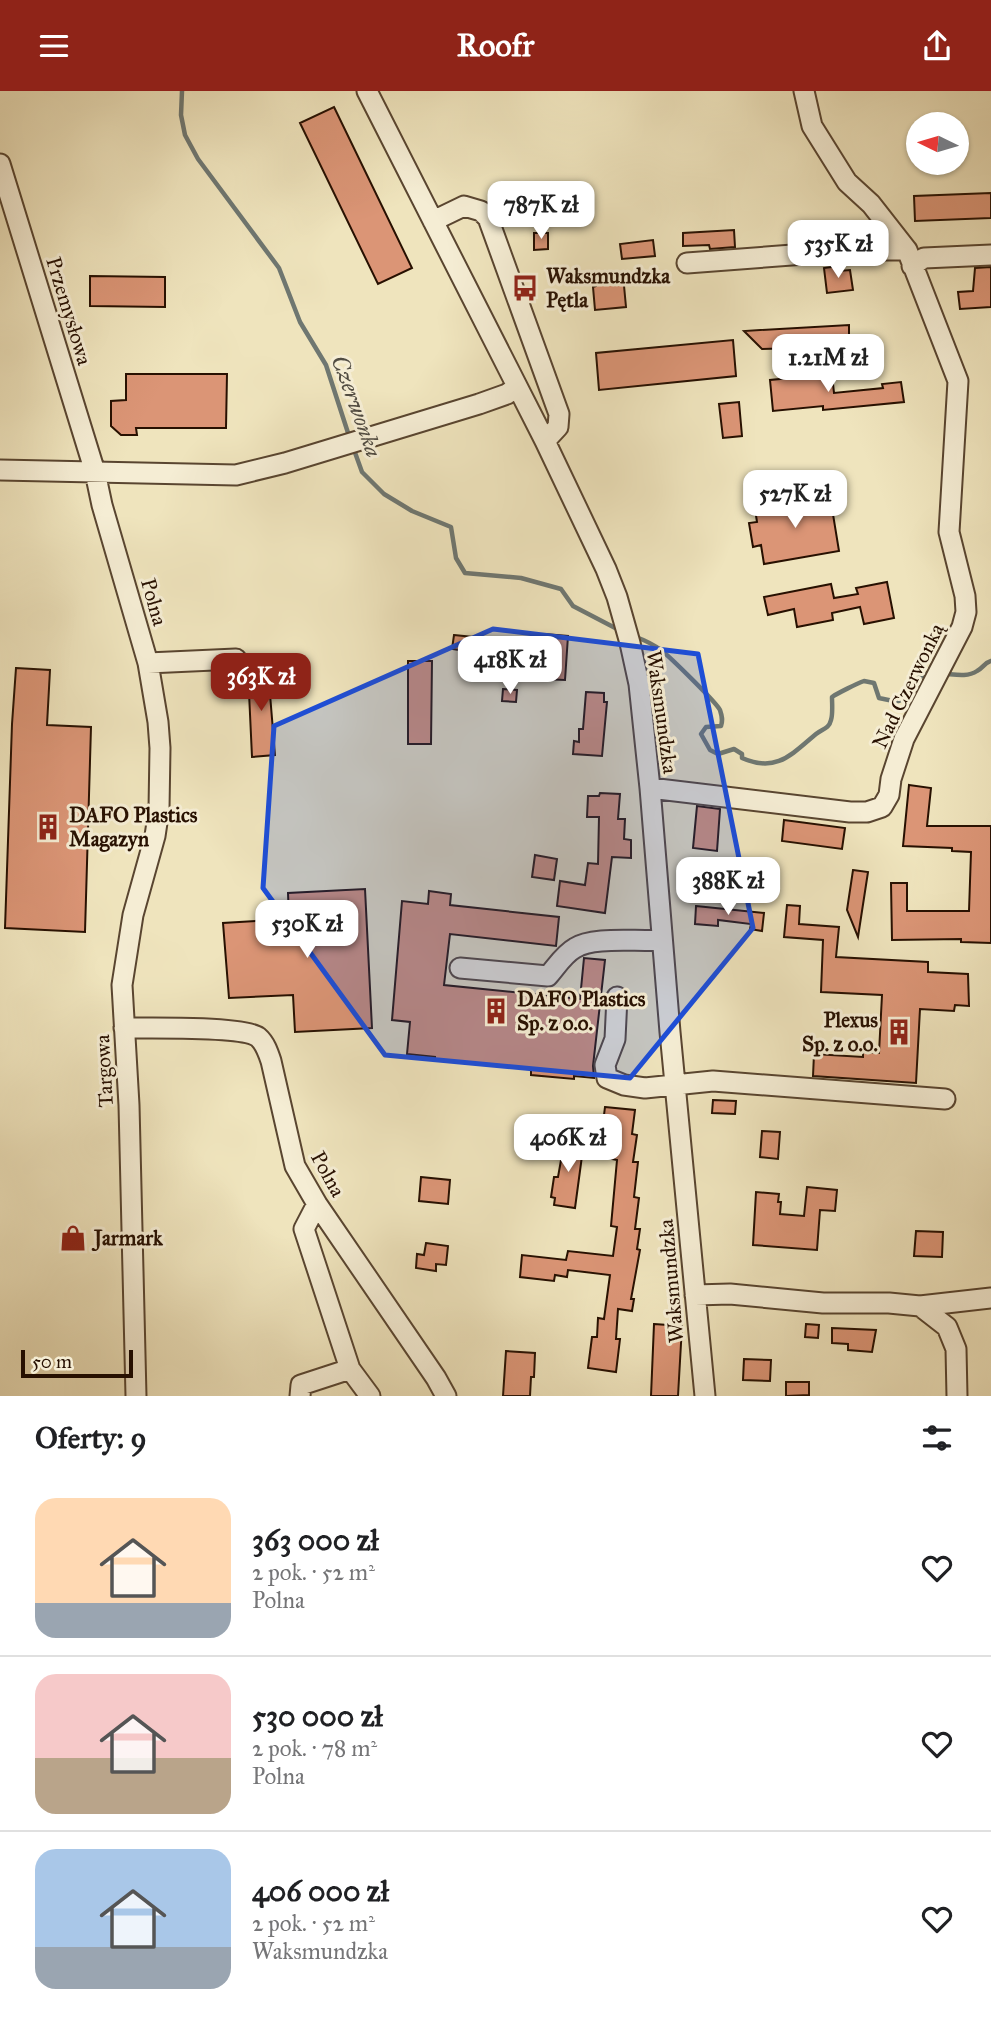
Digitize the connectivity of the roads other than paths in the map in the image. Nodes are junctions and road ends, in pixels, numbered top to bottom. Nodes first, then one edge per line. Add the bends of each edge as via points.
1 (367, 91) edge
2 (804, 91) edge
3 (0, 164) edge
4 (433, 221) junction
5 (991, 255) edge
6 (909, 258) junction
7 (687, 263) dead end
8 (517, 387) junction
9 (545, 441) junction
10 (0, 470) edge
11 (95, 472) junction
12 (236, 659) dead end
13 (148, 663) junction
14 (160, 748) joint
15 (650, 787) junction
16 (662, 940) junction
17 (460, 968) dead end
18 (617, 997) dead end
19 (124, 1028) junction
20 (675, 1085) junction
21 (945, 1099) dead end
22 (317, 1204) junction
23 (695, 1295) junction
24 (991, 1298) edge
25 (920, 1306) junction
26 (349, 1369) junction
27 (136, 1396) edge
28 (300, 1396) edge
29 (370, 1396) edge
30 (446, 1396) edge
31 (705, 1396) edge
32 (957, 1396) edge

1 - 4 street, Waksmundzka
2 - 6 street, Nad Czerwonką via 812,126 847,182 871,204
3 - 11 street, Przemysłowa
4 - 8 street, Waksmundzka
4 - 9 street via 464,206 488,218 559,414 558,427
5 - 6 street
6 - 7 street via 859,250
6 - 15 street, Nad Czerwonką via 958,381 949,532 966,612 904,739 889,795 882,807 850,812
8 - 9 street, Waksmundzka
8 - 11 street via 479,404 236,475
9 - 15 street, Waksmundzka via 606,569 623,618 639,684
10 - 11 street
11 - 13 street, Polna
12 - 13 street
13 - 14 street, Polna
14 - 19 street, Targowa via 155,836 132,915 122,985
15 - 16 street, Waksmundzka
16 - 17 street via 590,941 573,949 548,976
16 - 20 street, Waksmundzka
18 - 20 street via 615,1038 605,1065 607,1078 645,1088
19 - 22 street, Polna via 256,1035 271,1061 295,1166
19 - 27 street, Targowa
20 - 21 street via 713,1081
20 - 23 street, Waksmundzka
22 - 26 street via 304,1229
22 - 30 street, Polna
23 - 25 street
23 - 31 street, Waksmundzka
24 - 25 street
25 - 32 street via 947,1327 956,1349
26 - 28 street via 301,1385
26 - 29 street

